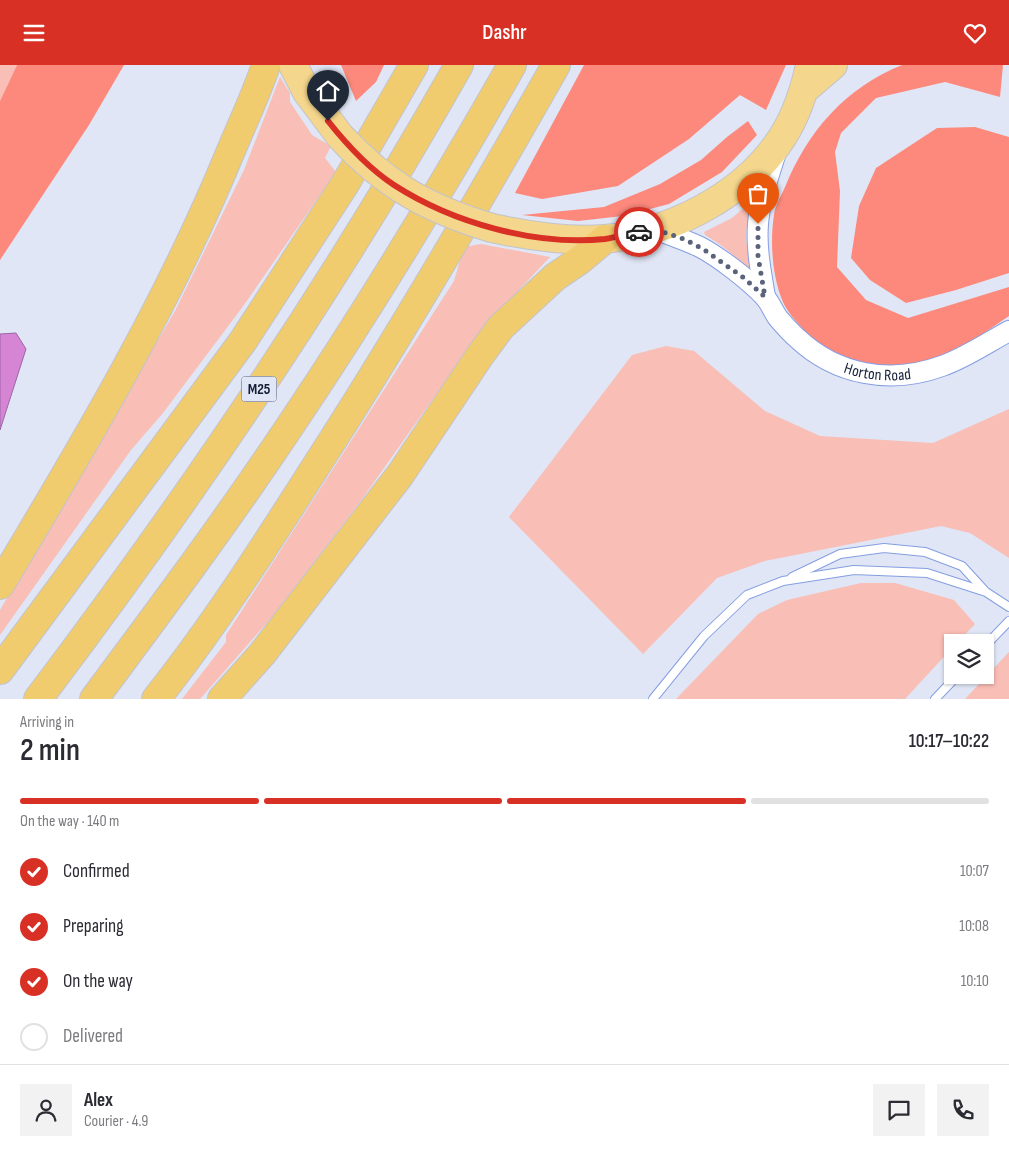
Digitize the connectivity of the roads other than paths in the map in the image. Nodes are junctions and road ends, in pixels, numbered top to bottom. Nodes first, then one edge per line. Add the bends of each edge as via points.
1 (266, 65) edge
2 (293, 65) edge
3 (414, 65) edge
4 (458, 65) edge
5 (512, 65) edge
6 (556, 65) edge
7 (833, 65) edge
8 (807, 77) edge
9 (778, 144) junction
10 (654, 229) junction
11 (605, 239) junction
12 (765, 297) junction
13 (1009, 331) edge
14 (784, 581) junction
15 (0, 585) edge
16 (986, 592) junction
17 (1009, 607) edge
18 (1009, 621) edge
19 (994, 637) edge
20 (0, 670) edge
21 (950, 684) edge
22 (38, 699) edge
23 (94, 699) edge
24 (156, 699) edge
25 (222, 699) edge
26 (653, 699) edge
27 (936, 699) edge

1 - 15 highway via 200,225 141,343
2 - 11 highway, bridge via 307,92 340,136 394,185 441,211 492,228 533,236
3 - 20 highway, M25 via 345,184 243,341
4 - 22 highway, M25 via 384,195 264,382 174,514
5 - 23 highway via 364,312 290,426
6 - 24 highway via 361,397 278,527
7 - 8 highway
8 - 9 highway via 790,124
9 - 10 highway via 756,169 720,198
9 - 12 street, Horton Road via 758,224 758,256
10 - 11 highway
10 - 12 street, Horton Road via 703,249
11 - 25 highway via 555,277 501,327 400,475 262,654
12 - 13 street, Horton Road via 778,318 817,355 837,366 862,373 887,376 930,370
14 - 16 lane via 854,569 927,573
14 - 16 lane via 840,554 884,548 925,552 962,566
14 - 26 lane via 747,595 704,636
16 - 17 lane
18 - 19 lane
21 - 27 lane

